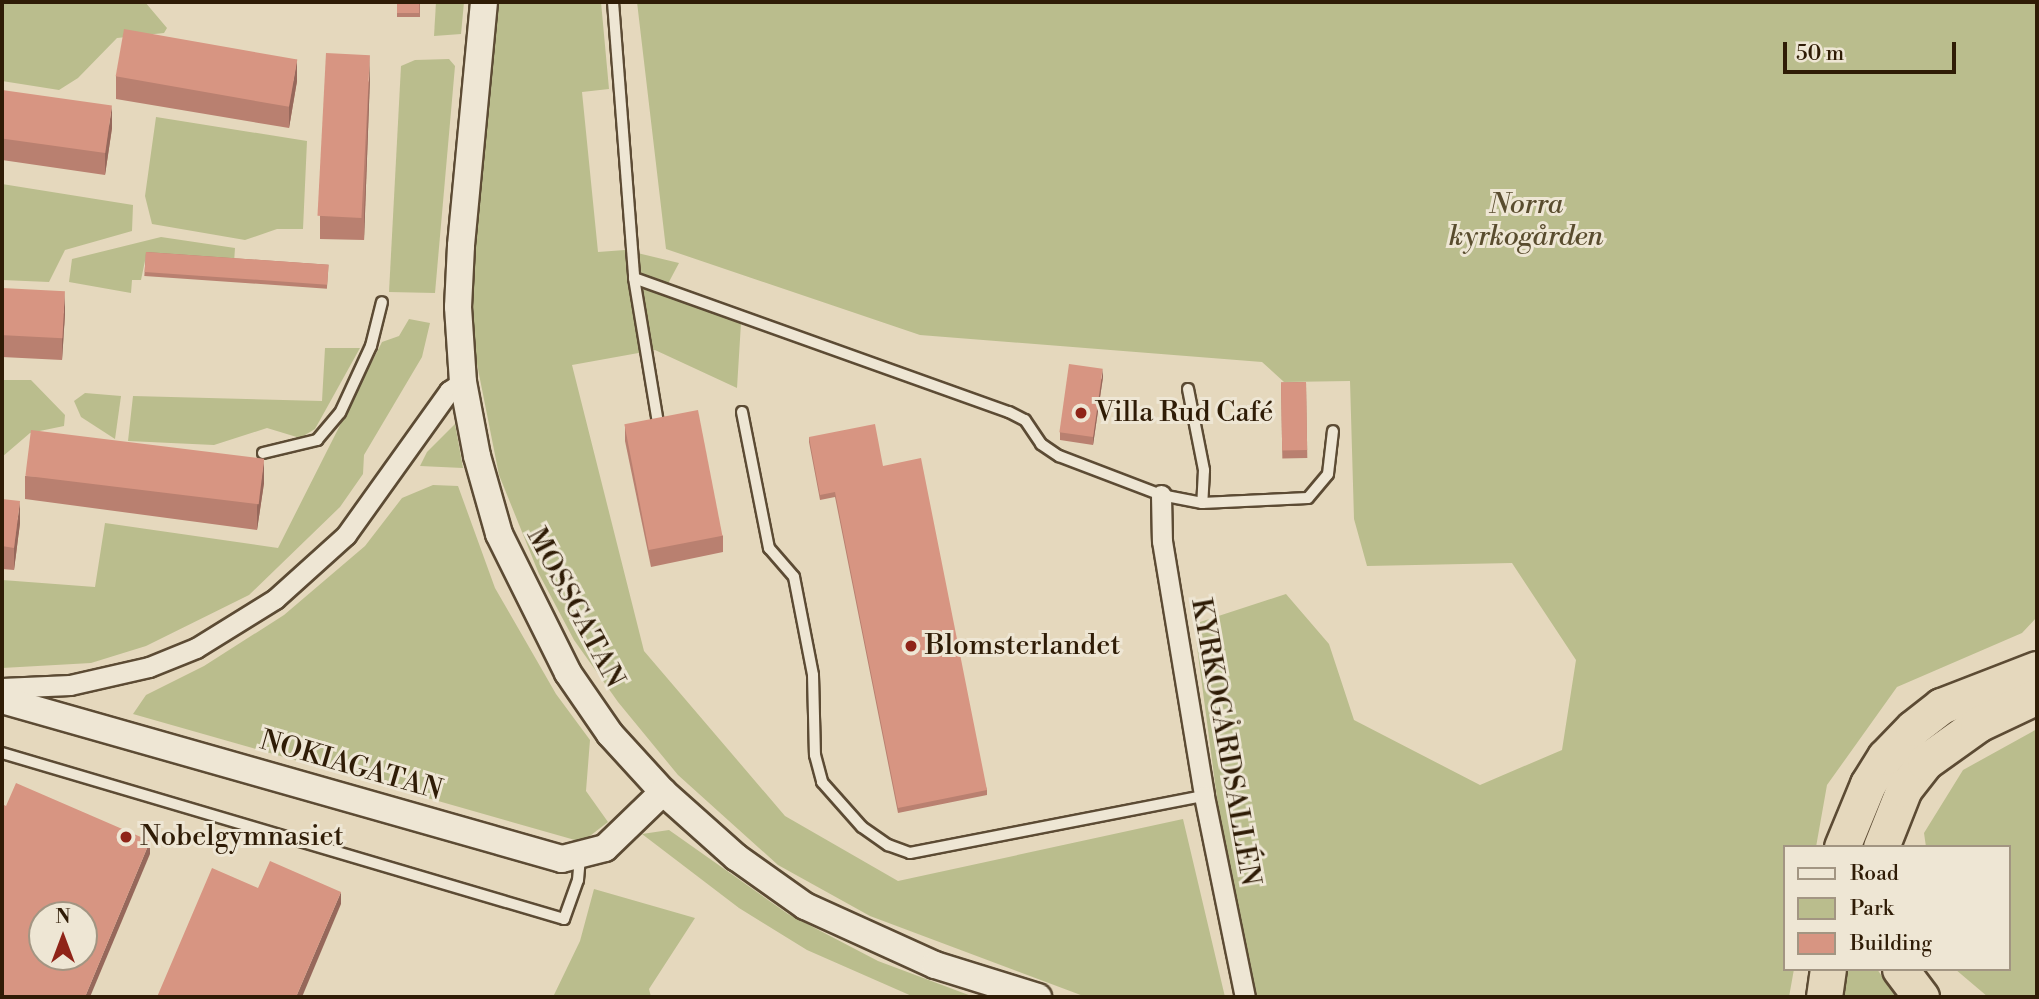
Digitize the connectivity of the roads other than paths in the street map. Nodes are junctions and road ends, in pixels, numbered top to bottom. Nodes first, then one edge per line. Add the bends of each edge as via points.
1 (484, 2) edge
2 (613, 2) edge
3 (634, 278) junction
4 (382, 302) dead end
5 (463, 382) junction
6 (1188, 389) dead end
7 (741, 412) dead end
8 (659, 423) edge
9 (1333, 431) dead end
10 (263, 453) dead end
11 (1161, 495) junction
12 (1202, 503) junction
13 (2037, 646) edge
14 (2037, 669) edge
15 (2, 688) edge
16 (1964, 695) junction
17 (2037, 696) edge
18 (2, 700) edge
19 (2, 753) edge
20 (663, 792) junction
21 (1203, 796) junction
22 (1843, 845) edge
23 (1882, 845) edge
24 (580, 858) junction
25 (1828, 971) edge
26 (1902, 971) edge
27 (1038, 997) edge
28 (1245, 997) edge
29 (1824, 997) edge
30 (1921, 997) edge

1 - 5 street, MOSSGATAN via 460,259
2 - 3 lane
3 - 8 lane
3 - 11 lane via 1009,412 1025,420 1041,444 1059,456
4 - 10 lane via 372,346 340,414 317,440
5 - 15 street via 449,391 346,535 275,599 196,648 149,667 70,685
5 - 20 street, MOSSGATAN via 486,492 520,583 568,673 610,734
6 - 12 lane via 1204,470
7 - 21 lane via 769,548 794,577 811,666 814,755 822,782 862,827 910,853
9 - 12 lane via 1328,474 1308,498
11 - 12 lane
11 - 21 street, KYRKOGÅRDSALLÉN via 1163,541
13 - 16 highway
14 - 16 highway
16 - 22 highway via 1941,706 1885,757 1854,813
17 - 23 highway via 1978,724 1925,762 1904,789
18 - 24 street, NOKIAGATAN via 539,854
19 - 24 lane via 564,919 578,880
20 - 24 street via 611,843
20 - 27 street, MOSSGATAN via 736,857 805,906 935,965
21 - 28 street, KYRKOGÅRDSALLÉN
25 - 29 highway
26 - 30 highway

